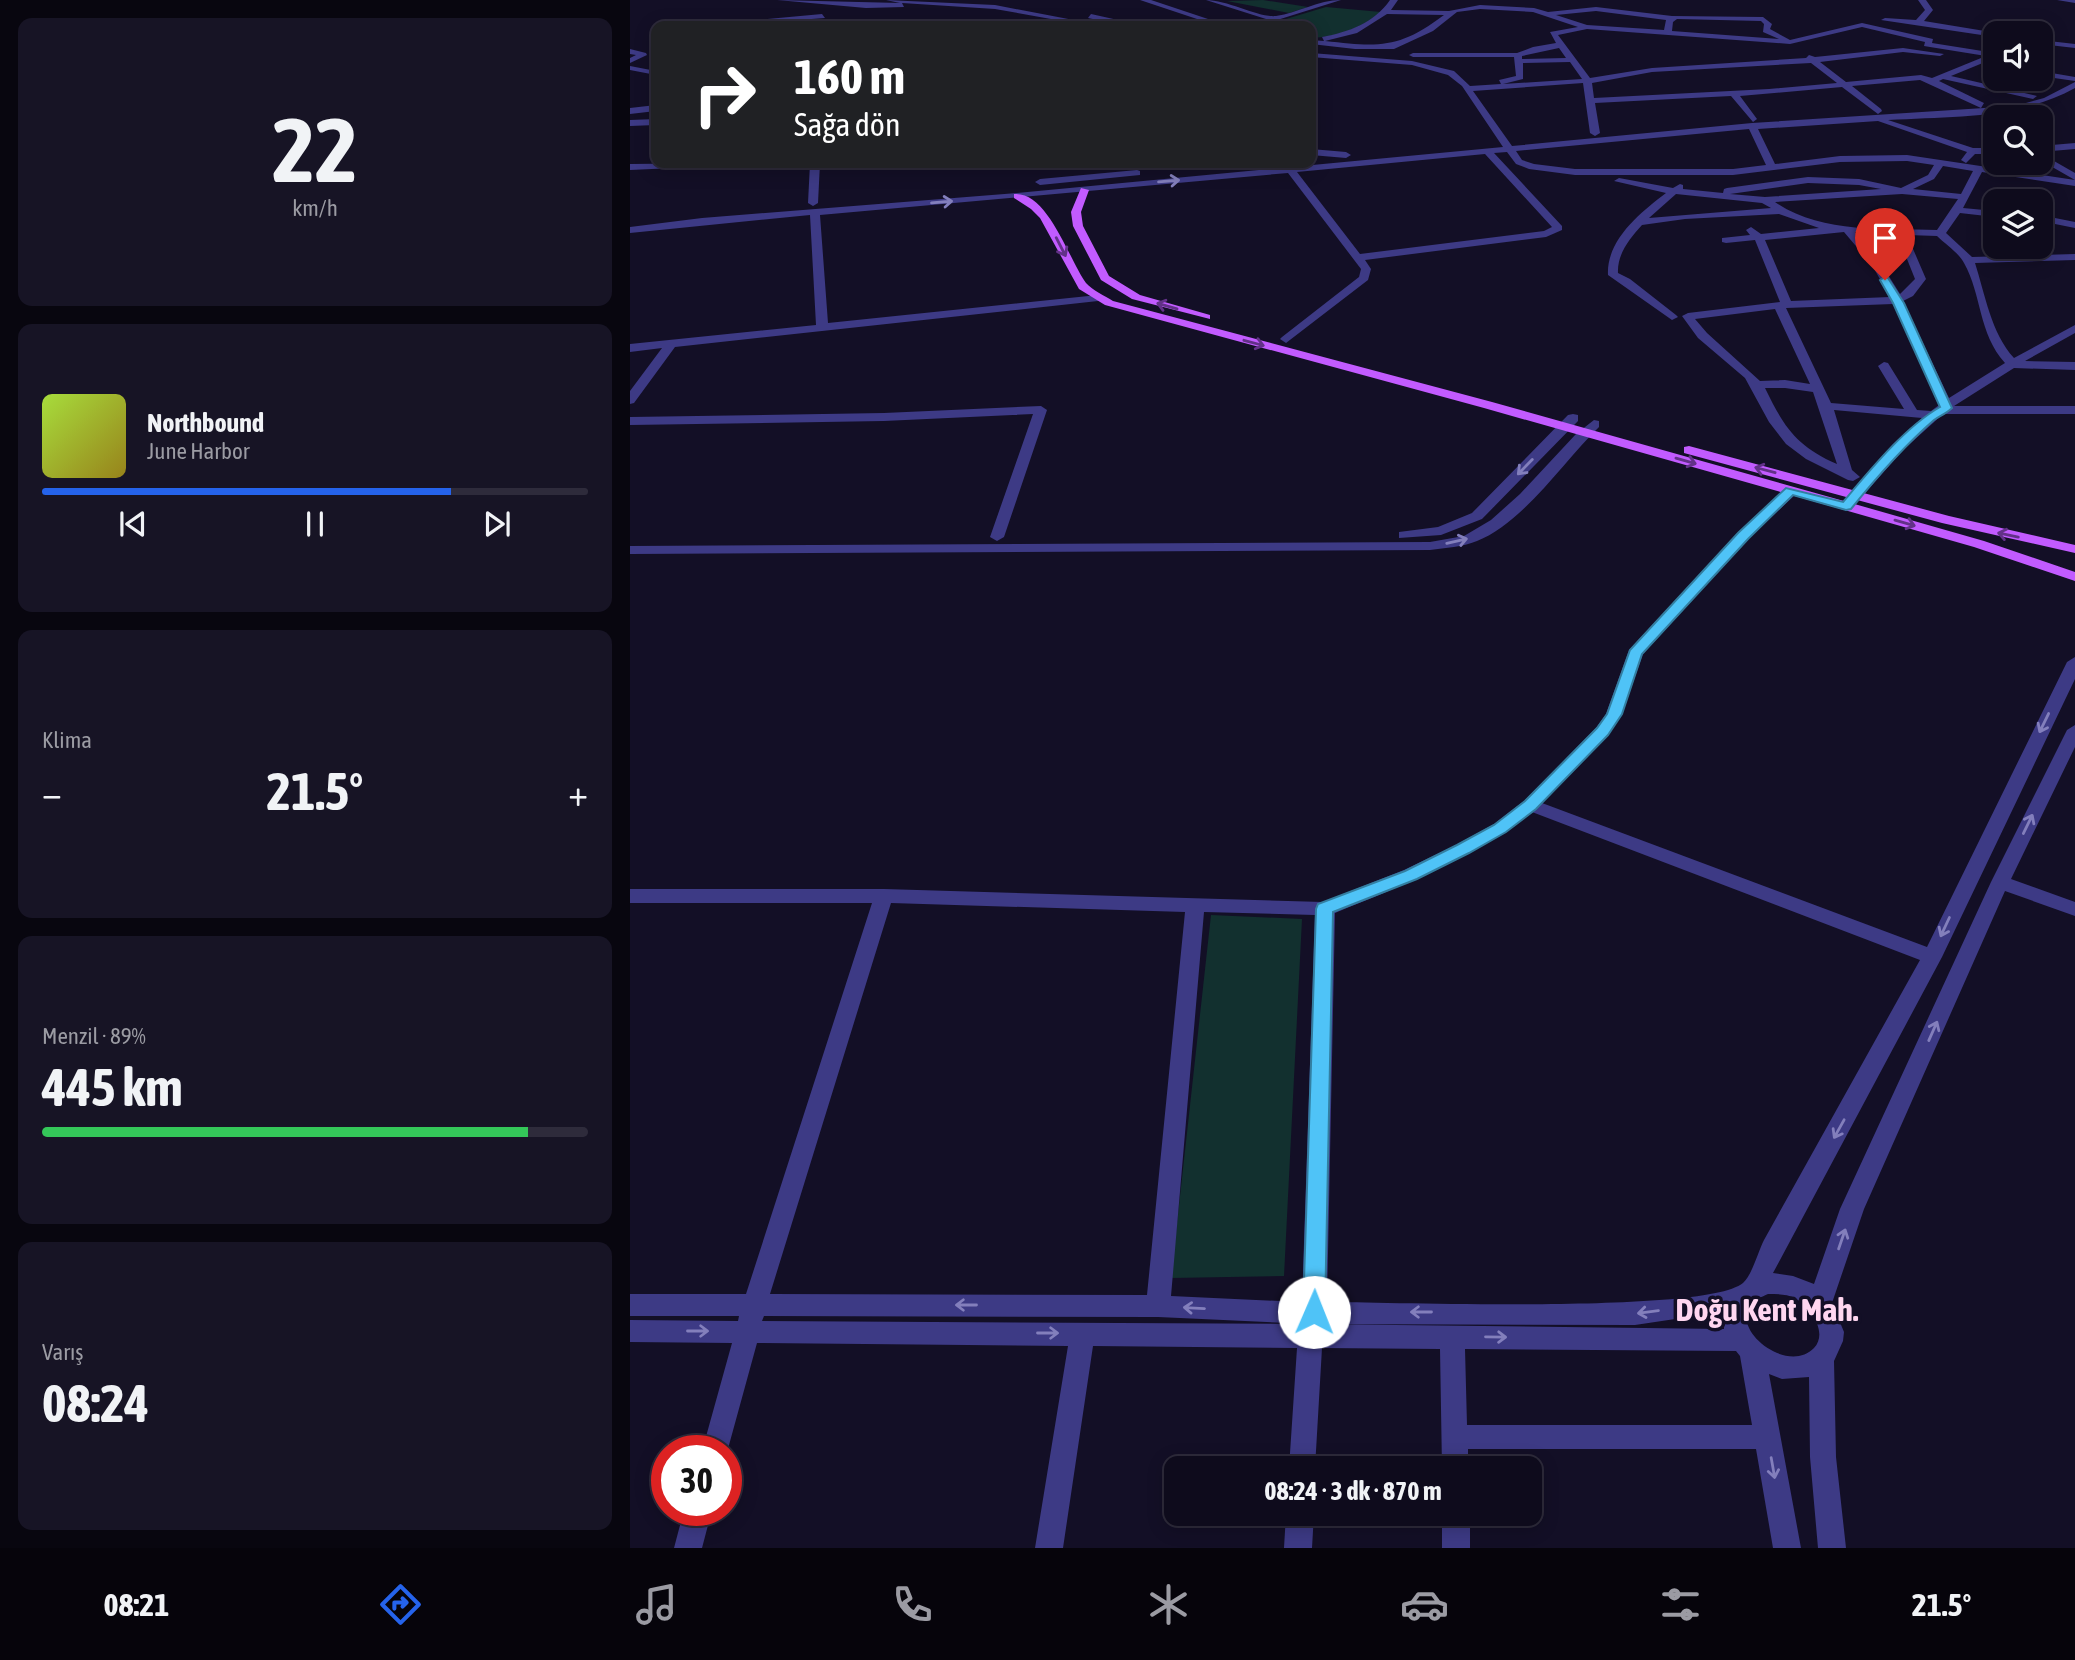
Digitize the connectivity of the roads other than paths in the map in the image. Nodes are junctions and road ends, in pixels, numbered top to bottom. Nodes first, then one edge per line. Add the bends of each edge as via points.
1 (781, 0) edge
2 (890, 0) edge
3 (1144, 0) edge
4 (1210, 0) edge
5 (1337, 0) edge
6 (1394, 0) edge
7 (1448, 0) edge
8 (1922, 0) edge
9 (2061, 0) edge
10 (2075, 1) edge
11 (912, 2) junction
12 (866, 6) junction
13 (1065, 9) dead end
14 (1454, 11) junction
15 (1388, 12) junction
16 (1546, 13) junction
17 (822, 16) junction
18 (1672, 18) junction
19 (1275, 19) junction
20 (1885, 20) dead end
21 (766, 21) edge
22 (824, 21) edge
23 (1073, 21) edge
24 (1113, 21) edge
25 (1209, 21) edge
26 (1268, 21) edge
27 (1919, 22) junction
28 (1946, 26) junction
29 (1587, 27) junction
30 (1668, 33) junction
31 (1983, 33) edge
32 (1903, 34) junction
33 (1316, 40) edge
34 (1791, 41) junction
35 (1877, 41) dead end
36 (1930, 41) junction
37 (1316, 42) edge
38 (2053, 43) edge
39 (1561, 45) junction
40 (1864, 45) dead end
41 (2075, 46) edge
42 (630, 51) edge
43 (1983, 53) edge
44 (1869, 54) junction
45 (1316, 56) edge
46 (1345, 58) junction
47 (1519, 58) junction
48 (1572, 60) junction
49 (1813, 60) junction
50 (1983, 60) edge
51 (630, 61) edge
52 (1980, 61) junction
53 (1983, 62) edge
54 (1889, 63) dead end
55 (630, 68) edge
56 (1900, 68) dead end
57 (651, 72) edge
58 (1581, 72) junction
59 (2053, 76) edge
60 (1520, 77) junction
61 (1921, 77) junction
62 (1942, 77) junction
63 (1587, 80) junction
64 (2074, 80) edge
65 (1933, 81) junction
66 (1844, 85) junction
67 (1482, 88) junction
68 (1467, 89) junction
69 (1733, 93) junction
70 (2037, 99) junction
71 (1591, 101) junction
72 (1982, 104) junction
73 (2017, 105) edge
74 (2035, 105) edge
75 (651, 108) edge
76 (630, 110) edge
77 (1983, 111) edge
78 (1878, 115) junction
79 (630, 122) edge
80 (651, 122) edge
81 (1752, 123) junction
82 (1595, 133) junction
83 (1507, 145) junction
84 (2075, 146) edge
85 (2053, 148) edge
86 (1972, 151) junction
87 (1983, 151) edge
88 (1316, 152) edge
89 (1487, 152) junction
90 (1346, 155) junction
91 (1316, 158) edge
92 (1941, 162) junction
93 (2053, 164) edge
94 (651, 166) edge
95 (1963, 166) junction
96 (630, 167) edge
97 (815, 168) edge
98 (1202, 168) edge
99 (1313, 168) edge
100 (1316, 168) edge
101 (1773, 168) junction
102 (1979, 169) junction
103 (1291, 170) junction
104 (1578, 172) junction
105 (1687, 172) junction
106 (2075, 177) edge
107 (1075, 178) junction
108 (2075, 183) edge
109 (1018, 190) junction
110 (1084, 190) junction
111 (1674, 191) junction
112 (1902, 191) junction
113 (1714, 195) junction
114 (1964, 197) junction
115 (1765, 200) junction
116 (814, 208) junction
117 (1957, 210) junction
118 (1983, 213) edge
119 (1783, 214) junction
120 (630, 221) edge
121 (2053, 221) edge
122 (1638, 222) junction
123 (2075, 225) edge
124 (1749, 228) dead end
125 (1846, 229) junction
126 (630, 230) edge
127 (1900, 230) junction
128 (1940, 233) junction
129 (1759, 237) junction
130 (1726, 240) dead end
131 (2075, 257) edge
132 (1357, 258) junction
133 (1969, 260) junction
134 (1900, 261) dead end
135 (1913, 261) junction
136 (1098, 298) junction
137 (1897, 300) junction
138 (1783, 305) junction
139 (1672, 317) dead end
140 (822, 327) junction
141 (2075, 328) edge
142 (1286, 339) junction
143 (672, 343) junction
144 (630, 348) edge
145 (2014, 364) junction
146 (1884, 366) dead end
147 (2075, 366) edge
148 (1757, 385) junction
149 (1818, 389) junction
150 (630, 400) edge
151 (1826, 406) junction
152 (2075, 410) edge
153 (1941, 411) junction
154 (1913, 413) junction
155 (630, 421) edge
156 (1569, 423) junction
157 (1590, 428) junction
158 (1846, 471) junction
159 (1860, 490) junction
160 (1791, 491) junction
161 (1846, 506) junction
162 (997, 537) junction
163 (630, 539) edge
164 (2075, 549) edge
165 (630, 550) edge
166 (2075, 577) edge
167 (2075, 662) edge
168 (2075, 730) edge
169 (1530, 805) junction
170 (2000, 882) junction
171 (630, 896) edge
172 (884, 896) junction
173 (1195, 906) junction
174 (1325, 909) junction
175 (2075, 909) edge
176 (1931, 957) junction
177 (1747, 1292) junction
178 (1819, 1304) junction
179 (630, 1305) edge
180 (754, 1306) junction
181 (1158, 1306) junction
182 (1312, 1324) junction
183 (630, 1331) edge
184 (747, 1332) junction
185 (1082, 1334) junction
186 (1452, 1336) junction
187 (1747, 1346) junction
188 (1821, 1358) junction
189 (719, 1435) edge
190 (1454, 1437) junction
191 (1767, 1437) junction
192 (1303, 1456) edge
193 (1455, 1456) edge
194 (694, 1526) edge
195 (1299, 1526) edge
196 (1456, 1526) edge
197 (688, 1548) edge
198 (1049, 1548) edge
199 (1298, 1548) edge
200 (1456, 1548) edge
201 (1787, 1548) edge
202 (1832, 1548) edge

1 - 12 street
2 - 11 street
3 - 25 street
4 - 19 street
5 - 19 street
6 - 15 street
7 - 14 street via 1447,7
8 - 27 street via 1929,10
9 - 10 street
11 - 12 street
11 - 23 street via 995,7
12 - 17 street
13 - 24 street
14 - 15 street
14 - 16 street via 1509,7
14 - 37 street via 1394,47
15 - 33 street via 1343,37
16 - 18 street via 1595,9
16 - 29 street
17 - 21 street
17 - 22 street
18 - 30 street
18 - 34 street via 1763,19 1768,24 1766,30
19 - 26 street
20 - 27 street
27 - 28 street
28 - 31 street
28 - 36 street
29 - 30 street
29 - 39 street via 1553,34
30 - 34 street
32 - 34 street via 1855,25
32 - 35 street
32 - 36 street
34 - 49 street
36 - 43 street via 1927,44
38 - 41 street
39 - 47 street via 1533,49
39 - 48 street
40 - 44 street via 1851,49
42 - 51 street via 643,55
44 - 49 street
44 - 52 street via 1915,50
44 - 54 street
45 - 46 street
46 - 47 street
46 - 68 street via 1438,68 1451,73
47 - 48 street
47 - 60 street
48 - 58 street
49 - 63 street via 1652,70
49 - 66 street
50 - 52 street
52 - 53 street
52 - 62 street
55 - 57 street
56 - 61 street
58 - 60 street
58 - 63 street
59 - 64 street
60 - 67 street
61 - 65 street
61 - 66 street
62 - 65 street
62 - 70 street
63 - 67 street
63 - 71 street
64 - 70 street
65 - 72 street
66 - 69 street
66 - 78 street
67 - 68 street
68 - 83 street
69 - 71 street
69 - 81 street
70 - 72 street
70 - 73 street
70 - 74 street
71 - 82 street
72 - 78 street
75 - 76 street
77 - 78 street
78 - 81 street
78 - 86 street via 1908,131
79 - 80 street
81 - 82 street
81 - 83 street
81 - 101 street via 1764,157
82 - 83 street
83 - 89 street
83 - 90 street
83 - 104 street via 1519,162 1532,167
84 - 85 street
86 - 87 street
86 - 95 street
88 - 90 street
89 - 100 street
89 - 132 street via 1557,230
90 - 91 street
92 - 95 street
92 - 101 street via 1840,159
92 - 112 street via 1931,177
93 - 106 street
94 - 96 street
95 - 102 street
97 - 116 street
98 - 107 street
99 - 103 street
101 - 105 street
102 - 108 street
102 - 114 street
110 -> 103 street
103 - 132 street
104 - 105 street
104 - 111 street
105 - 111 street via 1682,186
107 - 109 street
107 - 110 street via 1084,182
109 - 110 street
109 - 116 street
109 -> 136 main road via 1044,217 1083,287
142 -> 110 main road via 1136,297 1112,285 1078,226 1076,212
111 - 113 street
111 - 122 street
112 - 113 street via 1859,182 1808,180
112 - 114 street
112 - 115 street
113 - 115 street
114 - 117 street
115 - 119 street
116 - 120 street
116 - 126 street
116 - 140 street
117 - 118 street
117 - 128 street
119 - 122 street
119 - 125 street
119 - 129 street
121 - 123 street
122 - 139 street via 1618,246 1611,270
124 - 129 street
125 - 127 street
125 - 129 street
125 - 137 street via 1860,241
127 - 128 street
127 - 135 street
128 - 133 street
129 - 130 street
129 - 138 street
131 - 133 street
132 - 142 street via 1366,269 1364,278
133 - 145 street via 1989,325 2001,351
134 - 135 street
135 - 137 street via 1921,279
136 - 140 street
136 -> 156 main road
137 - 138 street
137 - 153 street
138 - 148 street via 1688,316 1704,337
138 - 149 street
140 - 143 street
141 - 145 street
142 - 156 main road
143 - 144 street
143 - 150 street
145 - 147 street
145 - 153 street
146 - 154 street
148 - 149 street
148 - 158 street via 1790,443 1809,457
149 - 151 street
151 - 154 street
151 - 158 street
152 - 153 street
153 - 154 street
153 - 159 street
155 - 162 street via 1041,410
156 - 157 main road
156 -> 162 street via 1477,516 1422,535
159 -> 157 main road
157 -> 160 main road
165 -> 157 street via 1430,546 1482,533
158 - 159 street
159 - 161 street
164 -> 159 main road via 1947,520
160 - 161 main road
160 - 169 street via 1635,653 1614,714 1602,732
161 -> 166 main road
162 - 163 street
167 -> 176 street
170 -> 168 street
169 - 174 street via 1463,849
169 - 176 street
170 - 175 street
178 -> 170 street via 1852,1209
171 - 172 street
172 - 173 street
172 - 180 street
173 - 174 street
173 - 181 street
174 - 182 street
176 -> 177 street
177 - 178 street via 1766,1283 1787,1285
177 -> 182 street via 1698,1306 1635,1314
177 - 187 street via 1734,1316
178 - 188 street via 1832,1336
179 - 180 street
181 -> 180 street
180 - 184 street
182 -> 181 street
182 - 185 street
182 - 186 street
182 - 192 street
183 -> 184 street
184 -> 185 street
184 - 189 street
185 - 198 street
186 -> 187 street
186 - 190 street
187 - 188 street via 1773,1364 1795,1368
187 - 191 street
188 - 202 street via 1823,1457
190 - 191 street
190 - 193 street
191 -> 201 street
194 - 197 street
195 - 199 street
196 - 200 street

